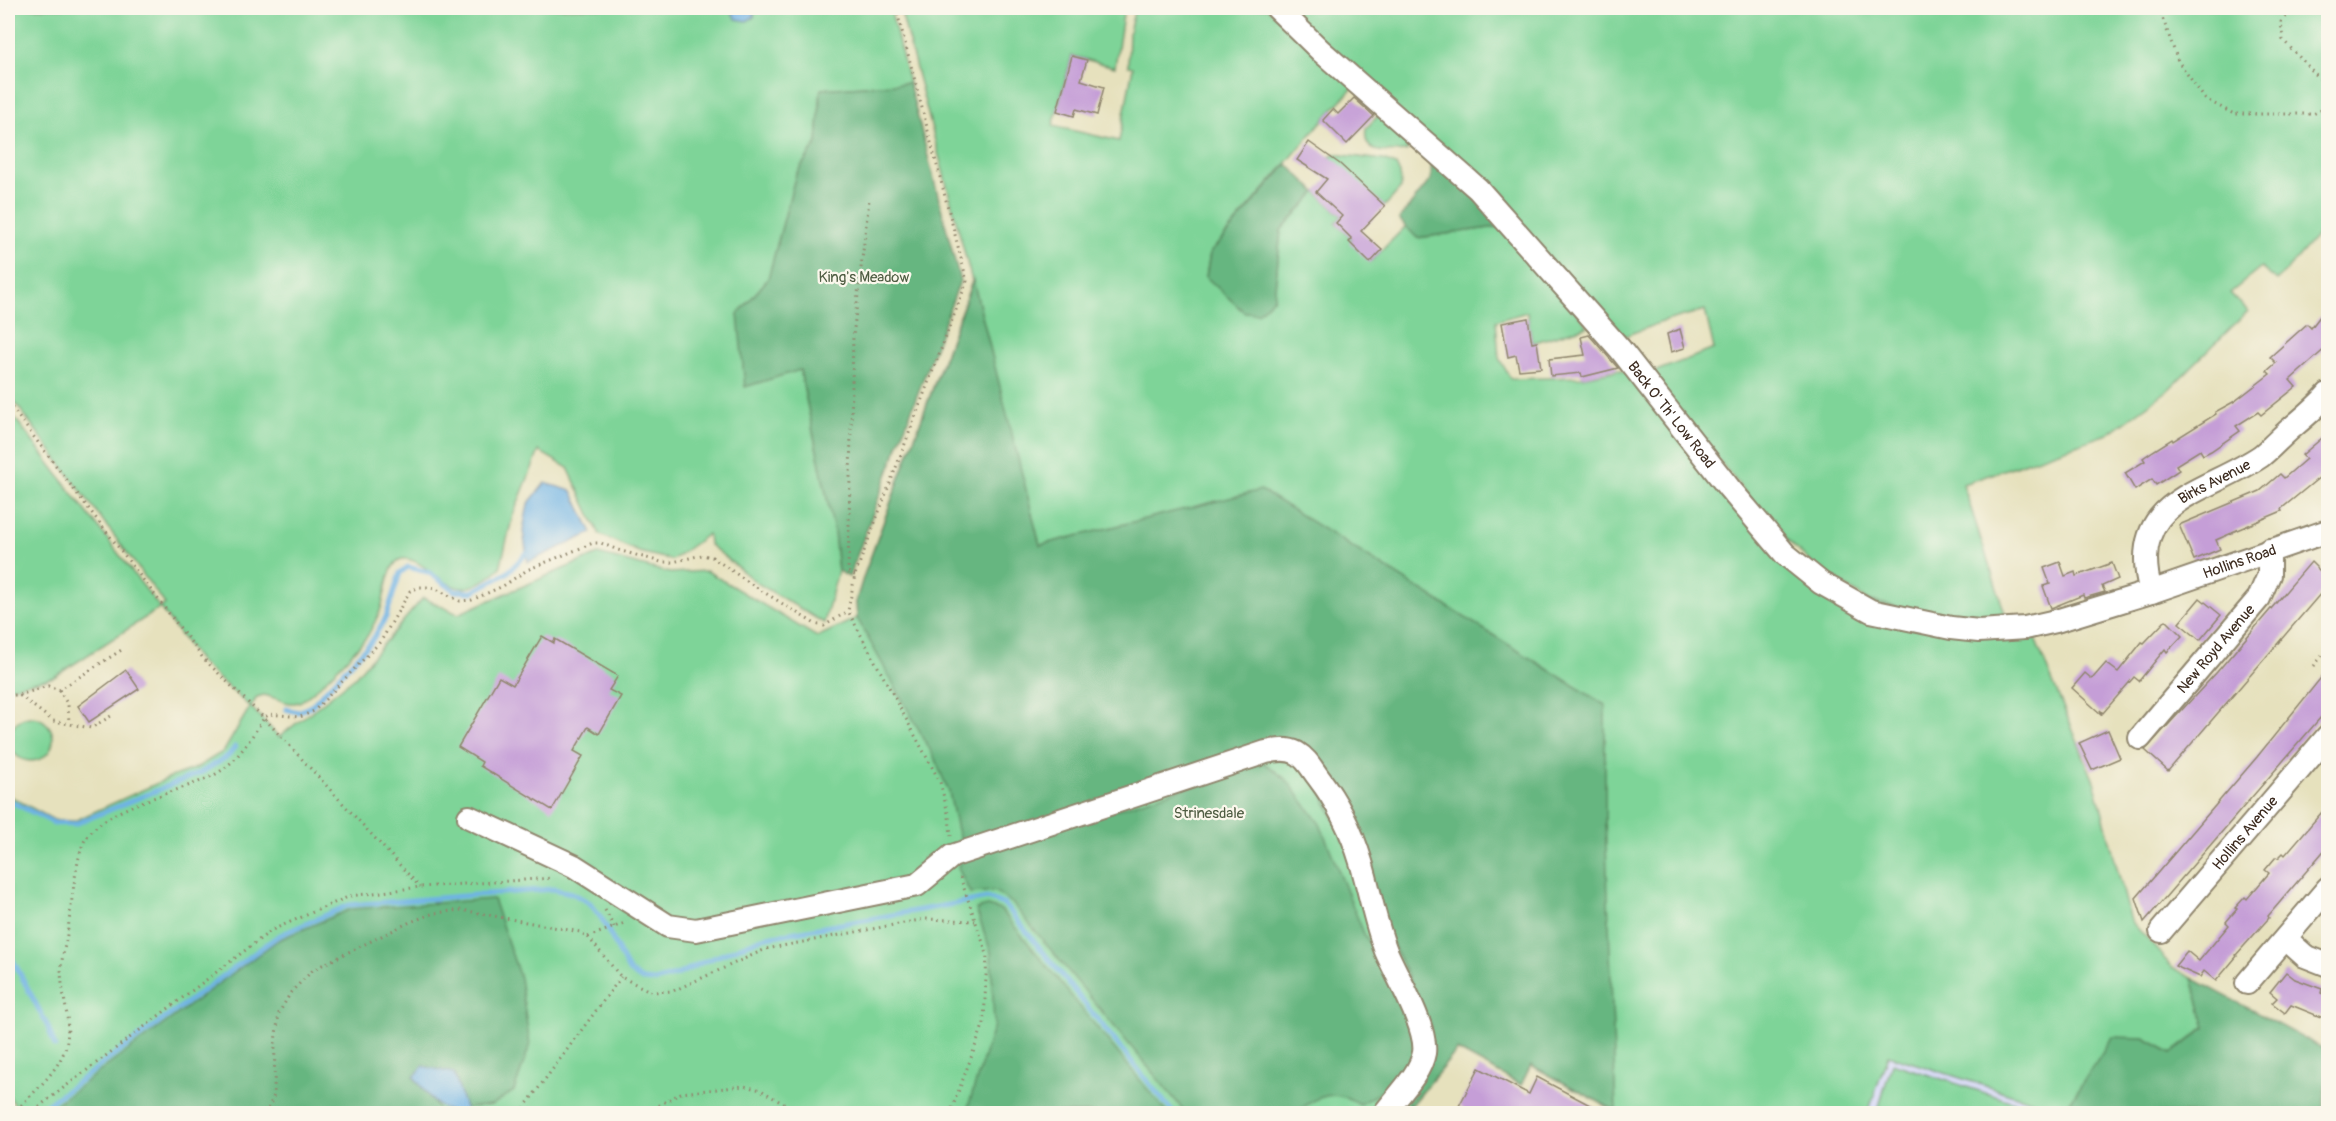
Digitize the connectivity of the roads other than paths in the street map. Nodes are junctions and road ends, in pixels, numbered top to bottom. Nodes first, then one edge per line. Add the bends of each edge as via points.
1 (1277, 8) edge
2 (2328, 394) edge
3 (2328, 531) edge
4 (2270, 550) junction
5 (2151, 592) junction
6 (2328, 736) edge
7 (2140, 738) dead end
8 (469, 817) dead end
9 (2328, 888) edge
10 (2162, 931) dead end
11 (2286, 939) junction
12 (2328, 965) edge
13 (2247, 982) dead end
14 (1384, 1113) edge

1 - 5 street, Back O' Th' Low Road via 1320,51 1478,189 1620,349 1785,554 1821,583 1871,611 1979,631 2056,621
2 - 5 street, Birks Avenue via 2261,455 2174,502 2161,514 2148,537 2145,557
3 - 4 street, Hollins Road
4 - 5 street, Hollins Road
4 - 7 street, New Royd Avenue via 2269,575 2259,598
6 - 10 street, Hollins Avenue
8 - 14 street via 574,866 668,926 696,930 917,885 952,856 1266,752 1281,749 1298,753 1329,791 1347,824 1386,951 1423,1036 1424,1052 1418,1069
9 - 11 street
11 - 12 street via 2305,956
11 - 13 street

